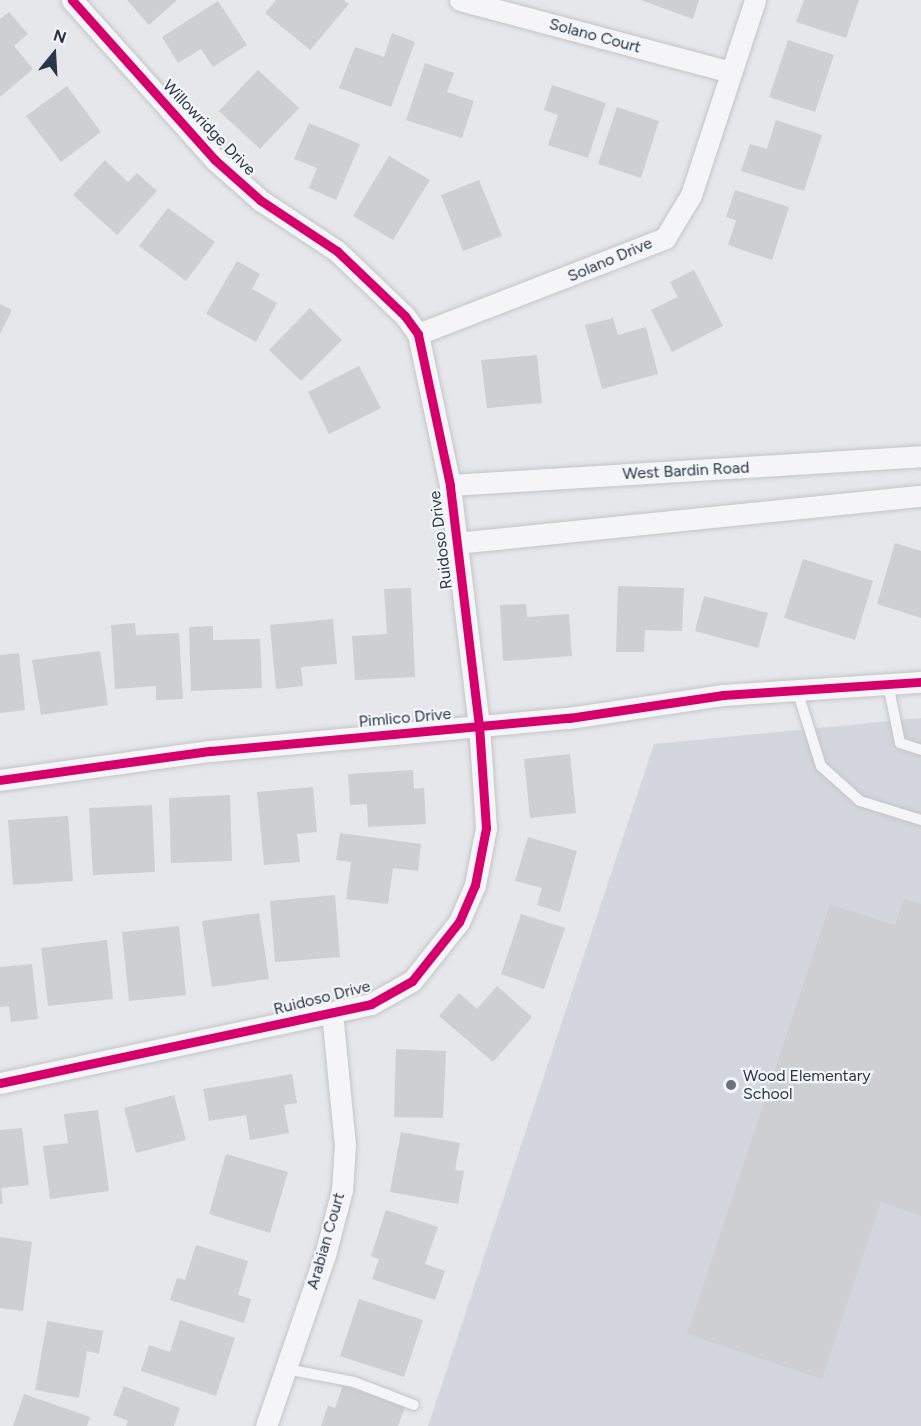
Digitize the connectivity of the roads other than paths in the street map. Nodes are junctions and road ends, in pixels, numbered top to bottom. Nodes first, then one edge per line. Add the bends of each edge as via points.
1 (72, 0) edge
2 (460, 0) edge
3 (756, 0) edge
4 (730, 72) junction
5 (418, 334) junction
6 (921, 456) edge
7 (450, 485) junction
8 (921, 496) edge
9 (456, 543) junction
10 (921, 682) edge
11 (888, 684) junction
12 (797, 690) junction
13 (479, 726) junction
14 (921, 750) edge
15 (0, 780) edge
16 (921, 820) edge
17 (332, 1013) junction
18 (0, 1083) edge
19 (286, 1369) junction
20 (414, 1405) dead end
21 (266, 1426) edge

1 - 5 street, Willowridge Drive via 215,160 260,200 337,251 405,316
2 - 4 street, Solano Court
3 - 4 street, Solano Drive
4 - 5 street, Solano Drive via 691,195 665,238
5 - 7 street, Ruidoso Drive
6 - 7 street, West Bardin Road
7 - 9 street, Ruidoso Drive
8 - 9 street
9 - 13 street, Ruidoso Drive
10 - 11 street, Pimlico Drive
11 - 12 street, Pimlico Drive
11 - 14 lane via 900,743
12 - 13 street, Pimlico Drive via 723,695 568,718
12 - 16 lane via 821,766 860,801
13 - 15 street, Pimlico Drive via 210,751
13 - 17 street, Ruidoso Drive via 486,828 475,885 459,922 412,981 371,1004
17 - 18 street, Ruidoso Drive
17 - 19 street, Arabian Court via 345,1145 342,1190
19 - 20 lane via 354,1382
19 - 21 street, Arabian Court

